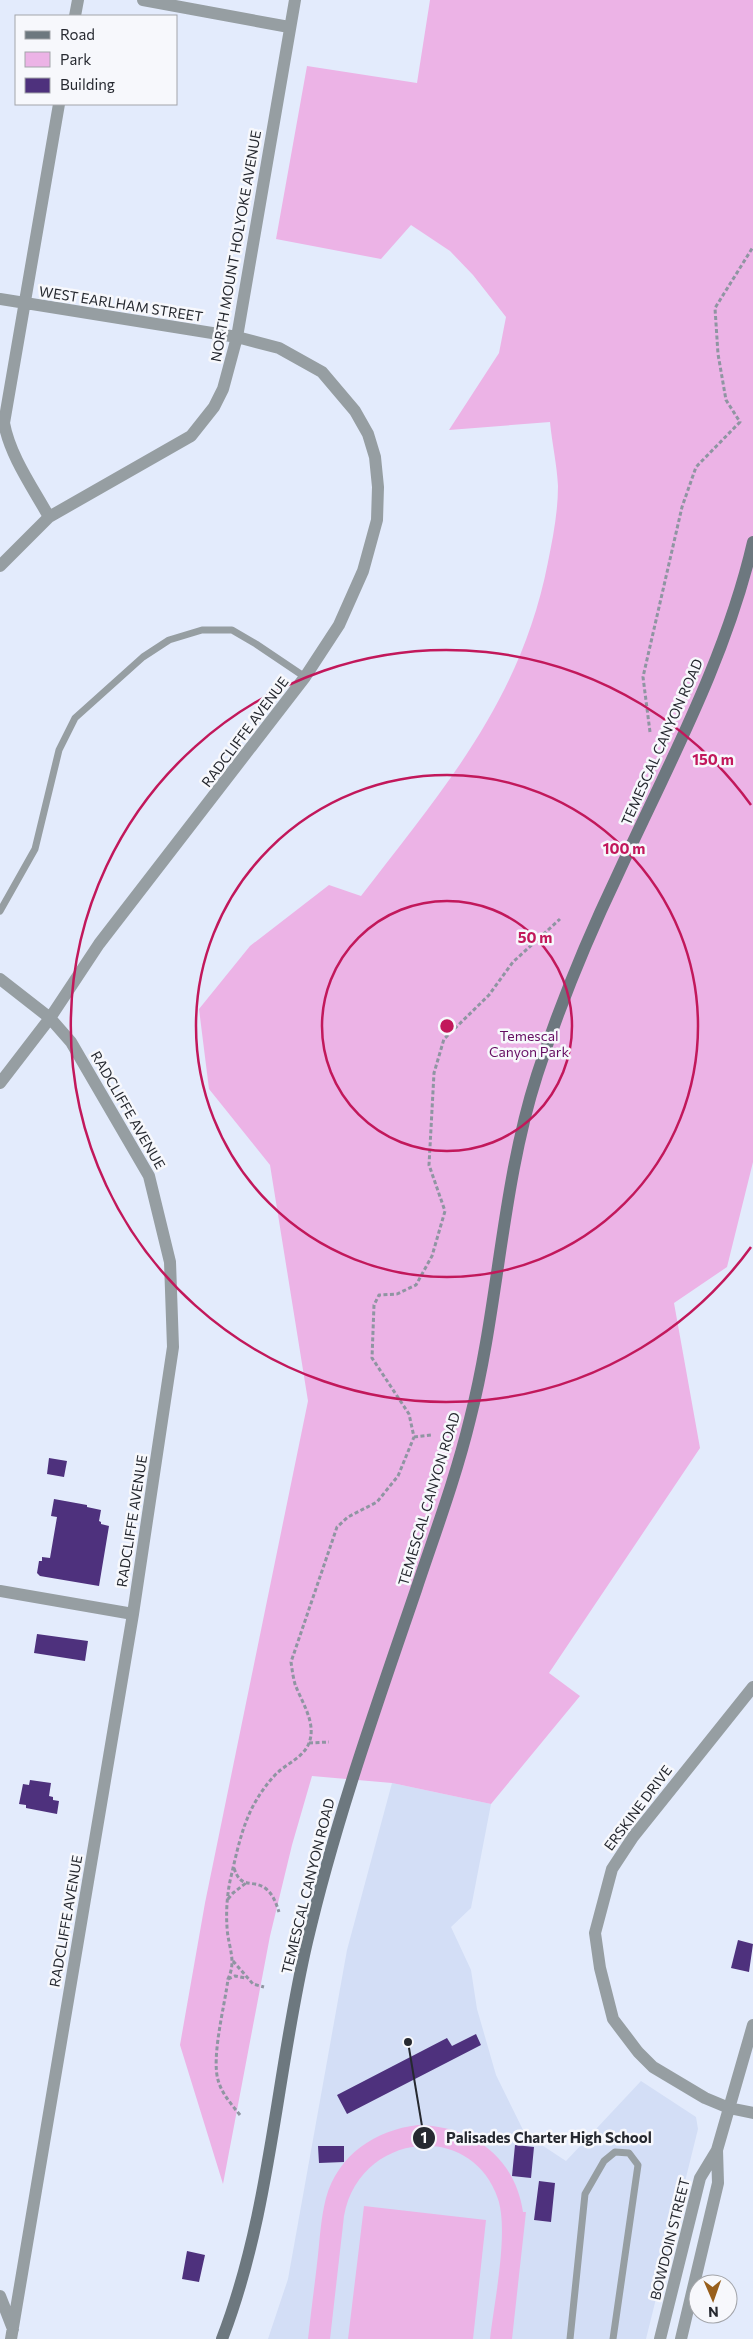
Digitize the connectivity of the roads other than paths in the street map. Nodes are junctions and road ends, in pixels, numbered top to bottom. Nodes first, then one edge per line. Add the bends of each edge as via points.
1 (78, 0) edge
2 (143, 0) edge
3 (294, 0) edge
4 (75, 15) edge
5 (289, 27) junction
6 (60, 105) edge
7 (0, 299) edge
8 (24, 303) junction
9 (237, 337) junction
10 (49, 517) junction
11 (753, 542) edge
12 (0, 566) edge
13 (305, 678) junction
14 (0, 911) edge
15 (0, 979) edge
16 (50, 1018) junction
17 (0, 1083) edge
18 (0, 1592) edge
19 (133, 1614) junction
20 (753, 1687) edge
21 (753, 2025) edge
22 (729, 2108) junction
23 (753, 2113) edge
24 (717, 2150) junction
25 (0, 2296) edge
26 (12, 2334) edge
27 (222, 2339) edge
28 (570, 2339) edge
29 (613, 2339) edge
30 (660, 2339) edge
31 (681, 2339) edge

1 - 4 street
2 - 5 street
3 - 5 street, NORTH MOUNT HOLYOKE AVENUE
5 - 9 street, NORTH MOUNT HOLYOKE AVENUE
6 - 8 street
7 - 8 street, WEST EARLHAM STREET
8 - 9 street, WEST EARLHAM STREET
8 - 10 street via 4,423 15,454
9 - 10 street, NORTH MOUNT HOLYOKE AVENUE via 223,389 214,407 191,436
9 - 13 street, RADCLIFFE AVENUE via 280,348 322,372 355,410 368,434 375,457 377,518 363,570 339,625
10 - 12 street, NORTH MOUNT HOLYOKE AVENUE
11 - 27 main road, TEMESCAL CANYON ROAD via 743,587 718,655 681,743 616,877 570,984 536,1078 515,1165 471,1417 325,1868 306,1948 260,2208 242,2281
13 - 14 lane via 232,630 202,630 168,640 143,657 75,718 59,750 35,849
13 - 16 street, RADCLIFFE AVENUE via 100,944
15 - 16 street
16 - 17 street
16 - 19 street, RADCLIFFE AVENUE via 71,1042 150,1176 170,1262 173,1347
18 - 19 street
19 - 26 street, RADCLIFFE AVENUE
20 - 22 street, ERSKINE DRIVE via 633,1836 612,1869 594,1933 613,2019 638,2052 653,2066 705,2098
21 - 22 street, BOWDOIN STREET
22 - 23 street, ERSKINE DRIVE
22 - 24 street, BOWDOIN STREET
24 - 30 street, BOWDOIN STREET via 700,2178
24 - 31 street, BOWDOIN STREET via 718,2183
25 - 26 street
28 - 29 lane via 585,2194 604,2161 615,2152 629,2153 638,2165

